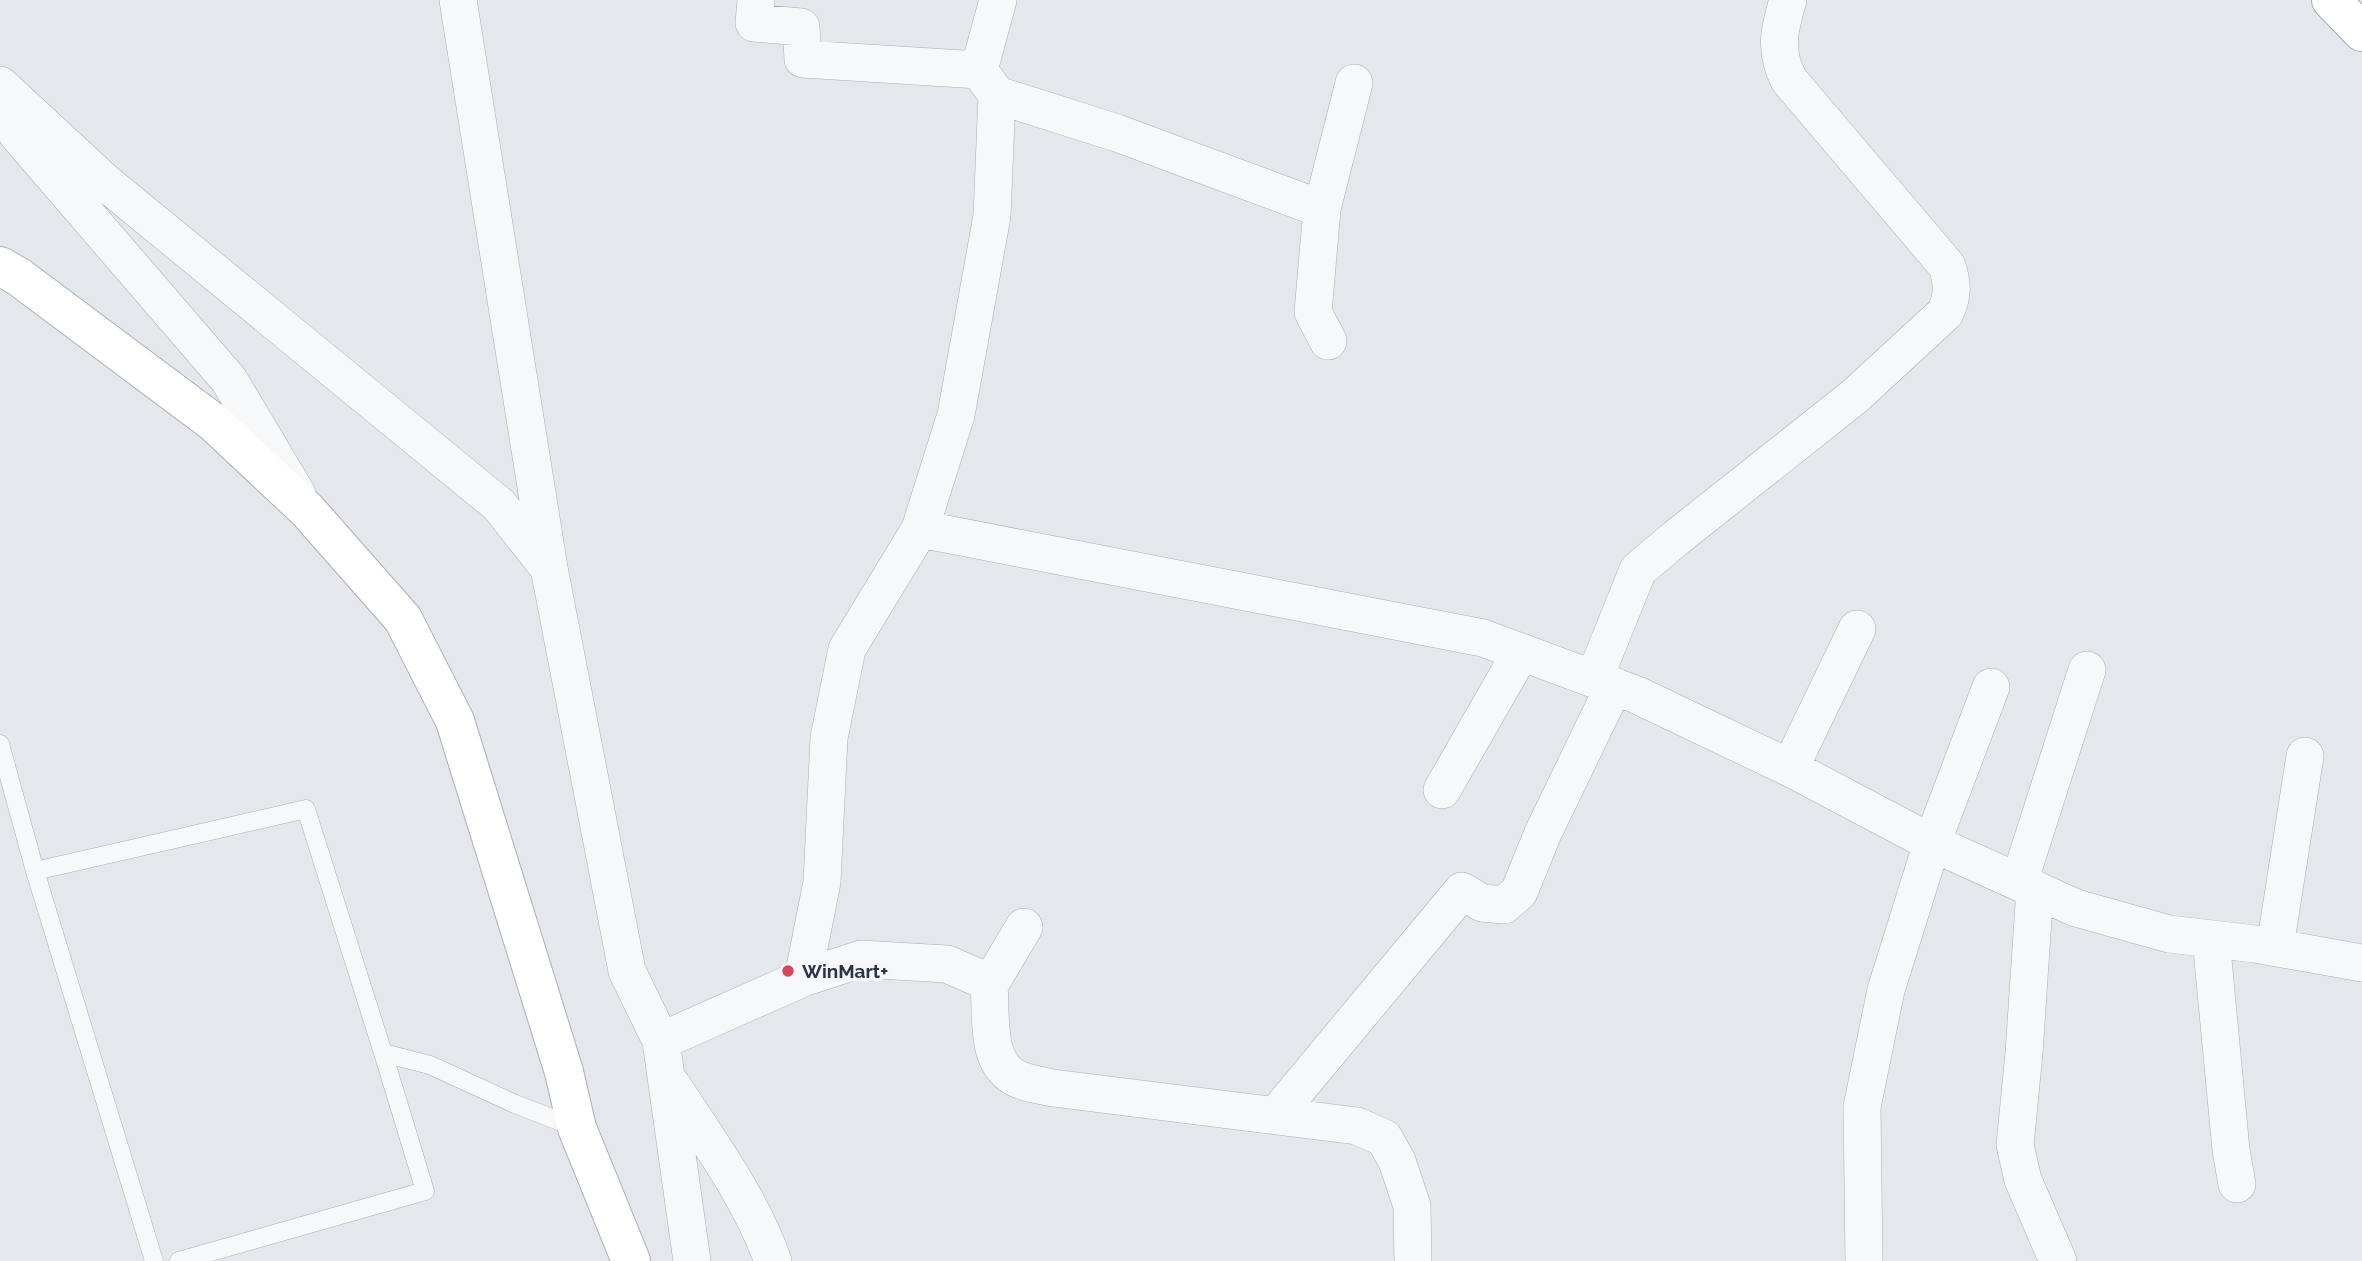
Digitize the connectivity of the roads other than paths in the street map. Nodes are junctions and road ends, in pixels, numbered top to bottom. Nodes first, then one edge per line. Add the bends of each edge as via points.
1 (458, 0) edge
2 (756, 0) edge
3 (998, 0) edge
4 (1788, 0) edge
5 (2331, 0) edge
6 (2362, 32) edge
7 (988, 82) junction
8 (1354, 83) dead end
9 (0, 85) edge
10 (0, 107) edge
11 (1322, 209) junction
12 (0, 267) edge
13 (1328, 341) dead end
14 (307, 510) junction
15 (920, 529) junction
16 (549, 568) junction
17 (1857, 629) dead end
18 (1521, 652) junction
19 (2087, 670) dead end
20 (1604, 682) junction
21 (1991, 687) dead end
22 (0, 744) edge
23 (2305, 756) dead end
24 (1790, 768) junction
25 (5, 782) edge
26 (1442, 790) dead end
27 (1932, 843) junction
28 (35, 871) junction
29 (2027, 886) junction
30 (1024, 927) dead end
31 (2211, 939) junction
32 (2275, 947) junction
33 (2362, 963) edge
34 (803, 978) junction
35 (989, 986) junction
36 (383, 1053) junction
37 (664, 1058) junction
38 (1276, 1115) junction
39 (577, 1128) junction
40 (2236, 1184) dead end
41 (154, 1261) edge
42 (179, 1261) edge
43 (631, 1261) edge
44 (692, 1261) edge
45 (773, 1261) edge
46 (1413, 1261) edge
47 (1864, 1261) edge
48 (2057, 1261) edge

1 - 16 street
2 - 7 street via 754,23 801,27 803,59
3 - 7 street
4 - 20 street via 1777,48 1782,68 1947,266 1951,300 1945,313 1855,397 1638,570
5 - 6 street
7 - 11 street
7 - 15 street via 989,229 956,415
8 - 11 street
9 - 16 street via 106,183 499,505
10 - 14 street via 18,135 229,380
11 - 13 street via 1313,312
12 - 14 street via 213,422
14 - 39 street via 403,619 455,721 564,1072
15 - 18 street via 1483,638
15 - 34 street via 847,649 829,738 822,882
16 - 37 street via 627,971
17 - 24 street
18 - 20 street
18 - 26 street
19 - 29 street
20 - 24 street
20 - 38 street via 1519,892 1504,905 1482,903 1462,891
21 - 27 street
22 - 25 lane
23 - 32 street
24 - 27 street
25 - 28 lane
27 - 29 street
27 - 47 street via 1886,990 1862,1107
28 - 36 lane via 306,809
28 - 41 lane
29 - 31 street via 2076,908 2169,933
29 - 48 street via 2024,1052 2015,1145 2023,1180
30 - 35 street
31 - 32 street
31 - 40 street
32 - 33 street
34 - 35 street via 861,959 947,964
34 - 37 street
35 - 38 street via 991,1040 1000,1065 1019,1080
36 - 39 lane via 430,1065
36 - 42 lane via 425,1191
37 - 44 street
37 - 45 street via 746,1199
38 - 46 street via 1357,1126 1384,1138 1412,1206
39 - 43 street

